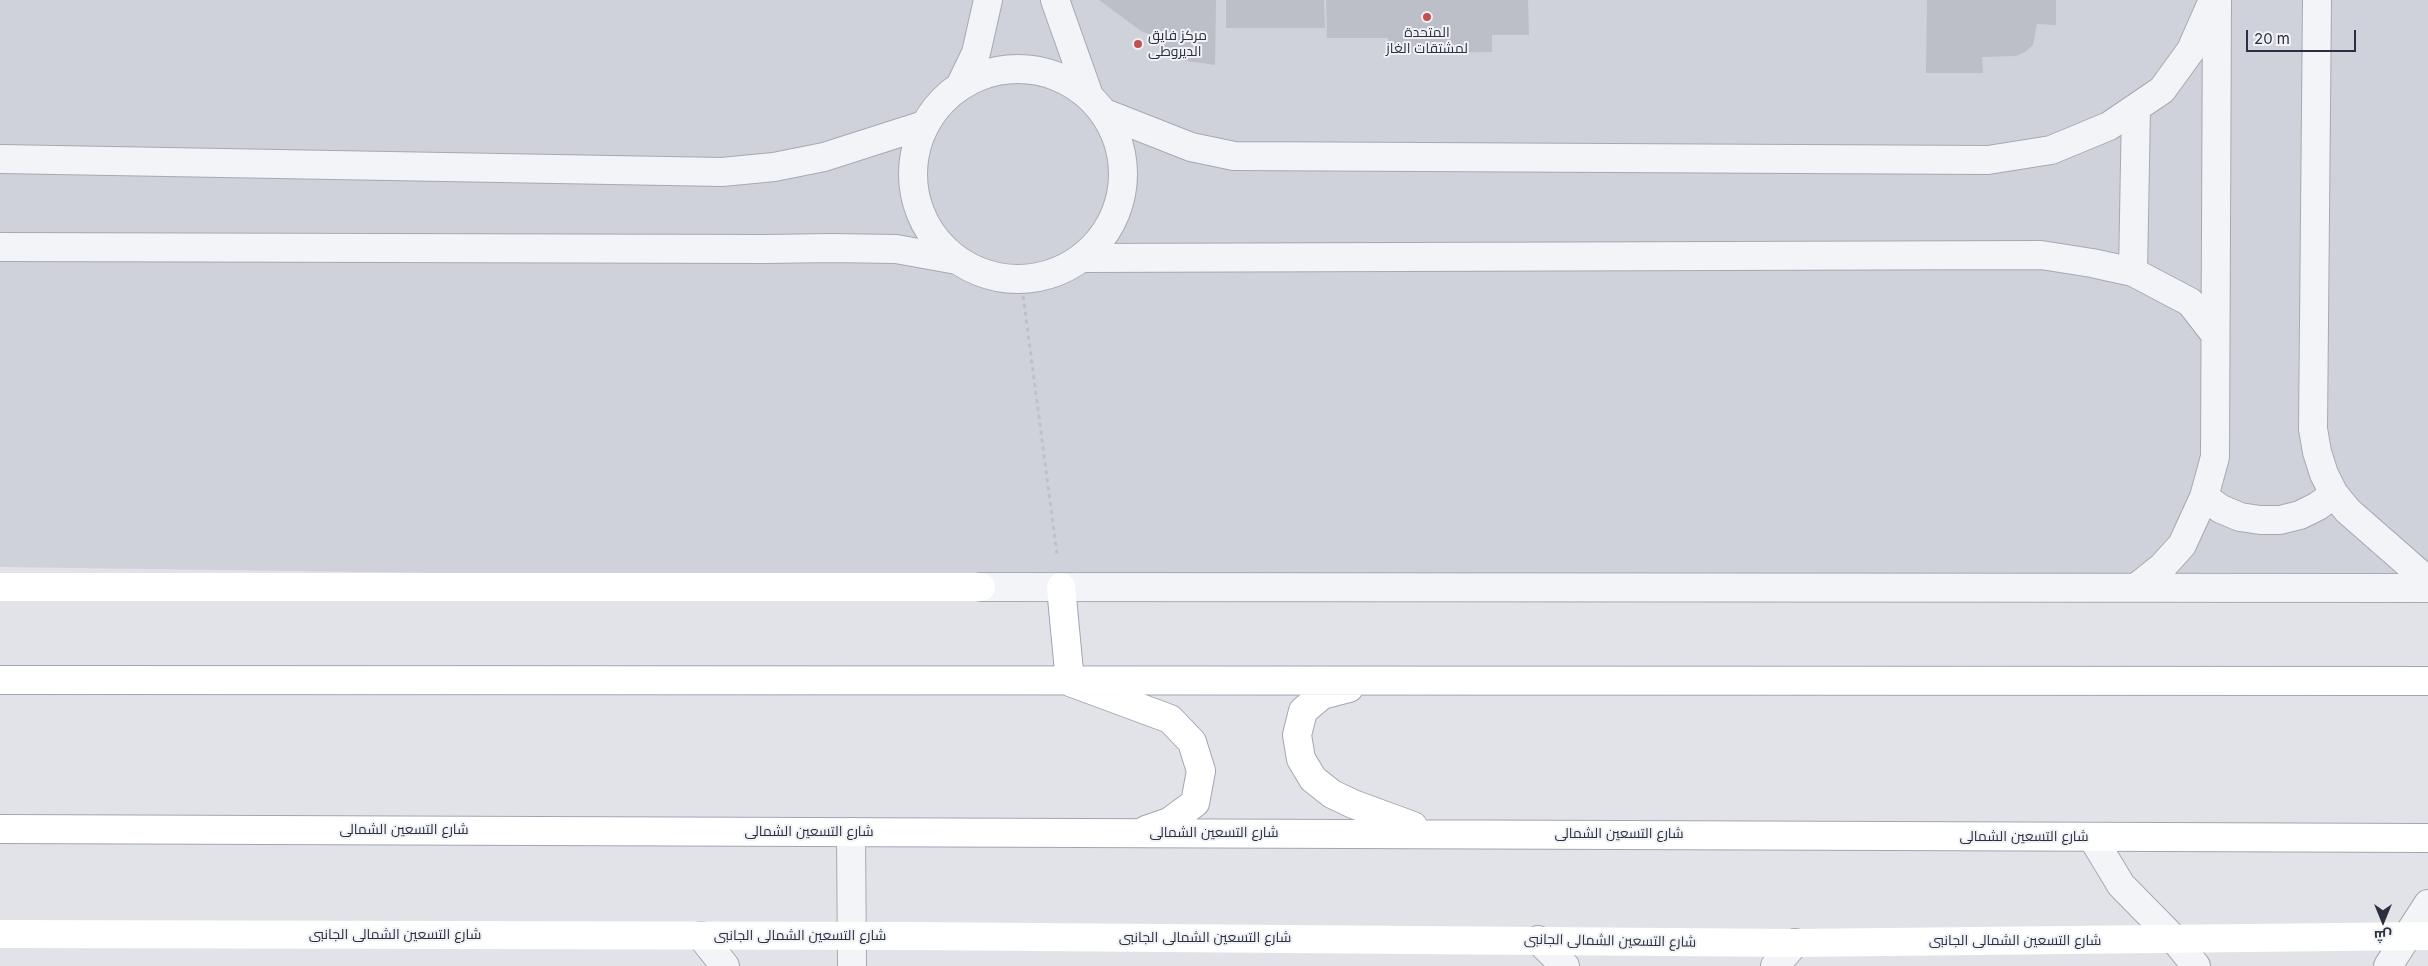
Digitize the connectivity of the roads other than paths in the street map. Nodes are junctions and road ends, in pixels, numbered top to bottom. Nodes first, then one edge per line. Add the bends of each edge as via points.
1 (988, 0) edge
2 (1055, 0) edge
3 (2213, 0) edge
4 (2217, 0) edge
5 (2318, 0) edge
6 (961, 84) junction
7 (1088, 93) junction
8 (2136, 108) junction
9 (1107, 114) junction
10 (924, 125) junction
11 (0, 159) edge
12 (0, 247) edge
13 (1084, 258) junction
14 (956, 260) junction
15 (2133, 272) junction
16 (2214, 333) junction
17 (2334, 494) junction
18 (2204, 497) junction
19 (2428, 581) edge
20 (0, 587) edge
21 (981, 587) joint
22 (1061, 587) junction
23 (2137, 587) junction
24 (2428, 588) edge
25 (0, 680) edge
26 (1377, 681) junction
27 (2428, 681) edge
28 (1070, 682) junction
29 (0, 829) edge
30 (851, 832) junction
31 (1137, 833) junction
32 (1431, 833) junction
33 (2092, 837) junction
34 (2428, 838) edge
35 (2428, 904) edge
36 (0, 934) edge
37 (701, 936) junction
38 (852, 936) junction
39 (2419, 936) edge
40 (1538, 940) junction
41 (2175, 940) junction
42 (1795, 943) junction
43 (725, 966) edge
44 (852, 966) edge
45 (1565, 966) edge
46 (1775, 966) edge
47 (2196, 966) edge
48 (2388, 966) edge

1 - 6 street via 976,53
2 - 7 street
3 - 8 street via 2191,50 2162,90
4 - 16 street
5 - 17 street via 2314,429 2317,452
6 - 7 street via 992,71 1026,68 1059,76
6 - 10 street via 940,102
7 - 9 street
8 - 9 street via 2109,126 2051,150 1988,160 1234,156 1191,147
8 - 15 street
9 - 13 street via 1123,151 1124,190 1110,228
10 - 11 street via 824,157 774,167 722,172
10 - 14 street via 914,153 912,184 920,213 934,239
12 - 14 street via 831,248 896,249
13 - 14 street via 1054,274 1020,280 987,275
13 - 15 street via 2041,256
15 - 16 street via 2190,302
16 - 18 street via 2215,457
17 - 18 street via 2300,515 2280,520 2240,517
17 - 19 street via 2348,511
18 - 23 street via 2182,545
20 - 21 main road
21 - 22 street
22 - 23 street
22 - 28 main road
23 - 24 street
25 - 28 main road
26 - 27 main road
26 - 28 main road
26 - 32 main road via 1322,695 1303,711 1297,735 1301,759 1313,779 1332,794
28 - 31 main road via 1170,718 1192,742 1201,771 1195,803 1169,822
29 - 30 main road, شارع التسعين الشمالى
30 - 31 main road, شارع التسعين الشمالى
30 - 38 street
31 - 32 main road, شارع التسعين الشمالى
32 - 33 main road, شارع التسعين الشمالى
33 - 34 main road, شارع التسعين الشمالى
33 - 41 street via 2121,885
35 - 39 street
36 - 37 main road, شارع التسعين الشمالى الجانبى
37 - 38 main road, شارع التسعين الشمالى الجانبى
37 - 43 street
38 - 40 main road, شارع التسعين الشمالى الجانبى
38 - 44 street
39 - 41 main road, شارع التسعين الشمالى الجانبى
39 - 48 street
40 - 42 main road, شارع التسعين الشمالى الجانبى
40 - 45 street
41 - 42 main road, شارع التسعين الشمالى الجانبى
41 - 47 street
42 - 46 street

